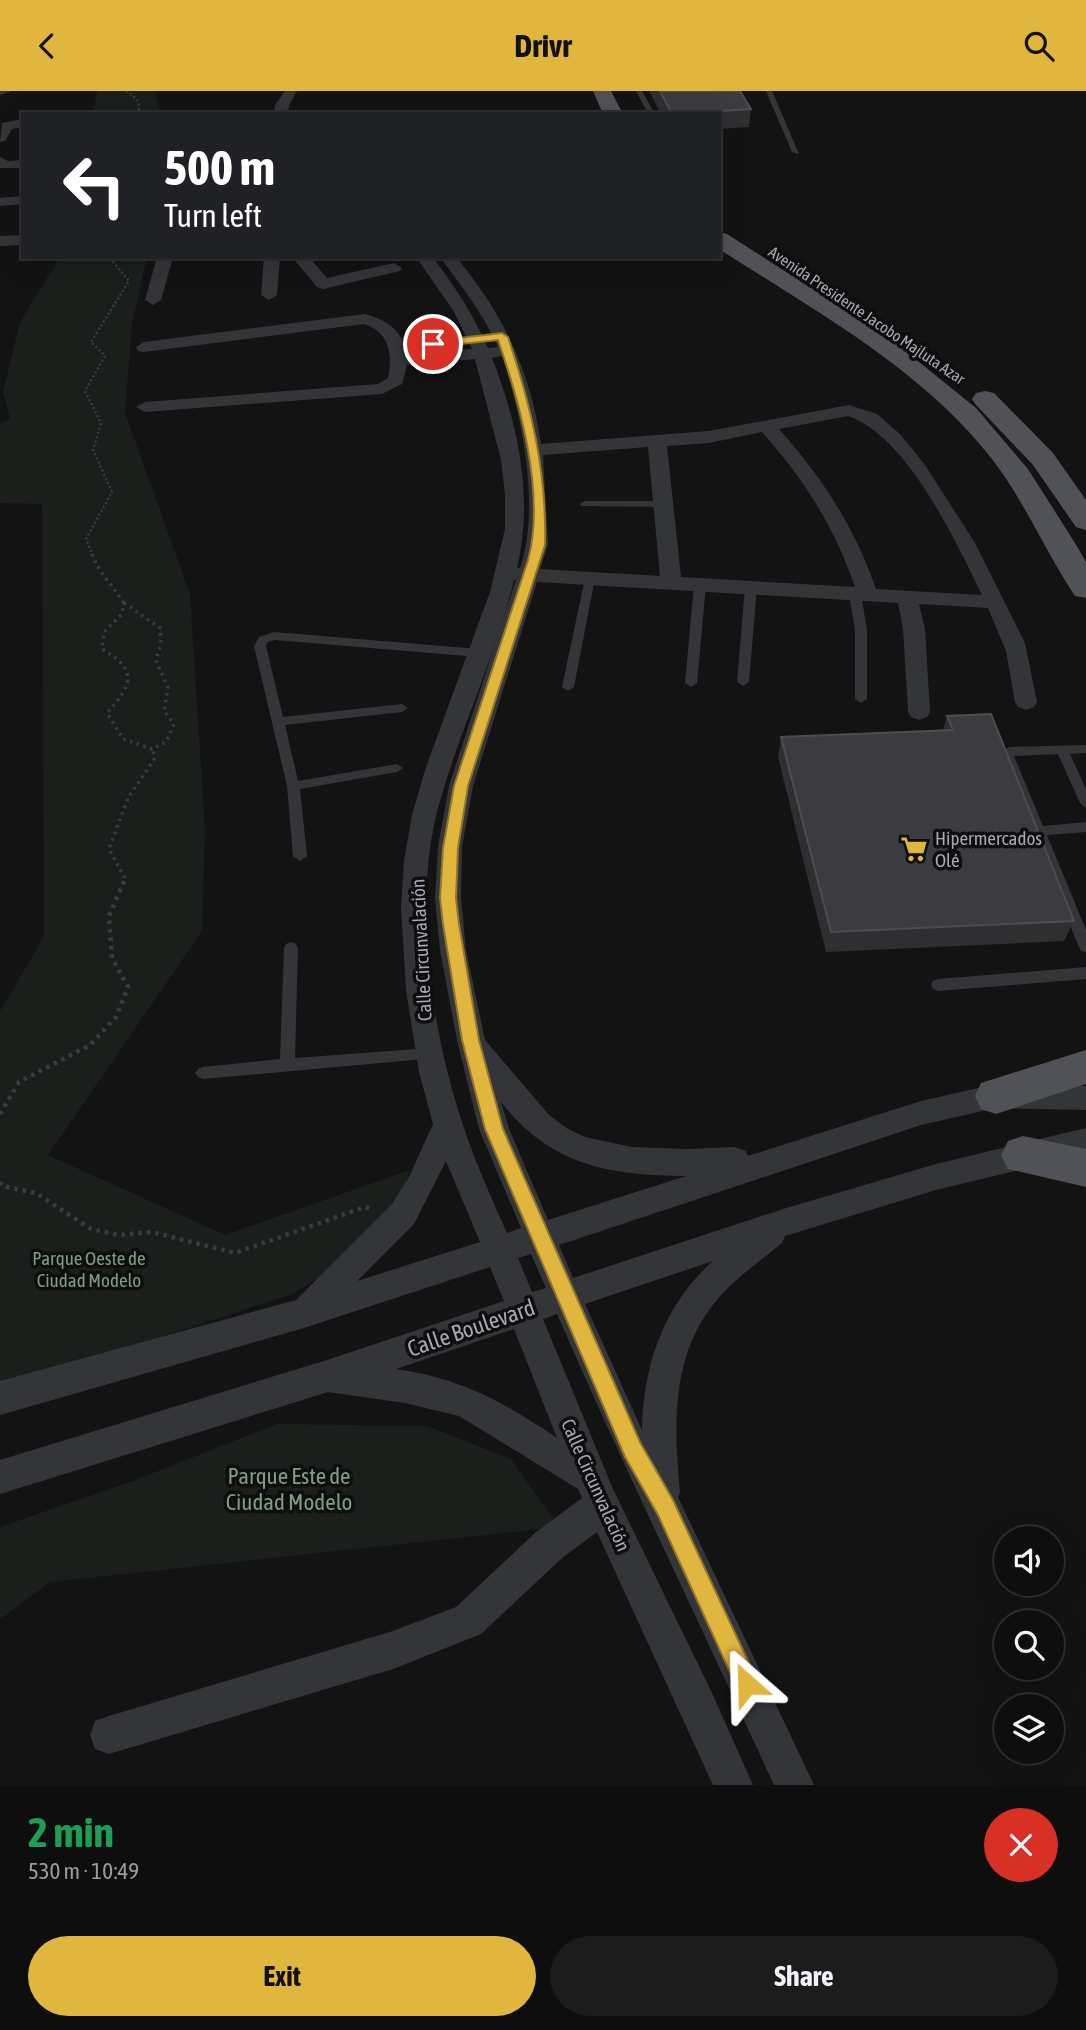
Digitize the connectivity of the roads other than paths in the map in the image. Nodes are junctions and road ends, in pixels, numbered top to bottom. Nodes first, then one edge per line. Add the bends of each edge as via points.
1 (0, 91) edge
2 (6, 91) edge
3 (291, 91) edge
4 (602, 91) edge
5 (639, 91) edge
6 (769, 91) edge
7 (281, 112) edge
8 (612, 112) edge
9 (651, 112) edge
10 (21, 124) edge
11 (0, 138) edge
12 (796, 152) dead end
13 (0, 160) edge
14 (21, 165) edge
15 (21, 200) edge
16 (0, 202) edge
17 (721, 217) edge
18 (21, 240) edge
19 (721, 240) edge
20 (0, 241) edge
21 (164, 259) edge
22 (272, 259) edge
23 (302, 259) edge
24 (425, 259) edge
25 (450, 259) edge
26 (394, 268) dead end
27 (269, 295) dead end
28 (153, 300) dead end
29 (505, 344) junction
30 (480, 346) junction
31 (144, 347) dead end
32 (400, 354) junction
33 (145, 407) dead end
34 (766, 426) junction
35 (657, 442) junction
36 (534, 450) junction
37 (585, 504) dead end
38 (664, 504) junction
39 (1086, 521) edge
40 (504, 573) junction
41 (530, 575) junction
42 (590, 578) junction
43 (671, 583) junction
44 (700, 585) junction
45 (751, 588) junction
46 (1086, 589) edge
47 (861, 594) junction
48 (907, 597) junction
49 (994, 602) junction
50 (478, 653) junction
51 (743, 682) dead end
52 (691, 683) dead end
53 (568, 687) dead end
54 (861, 699) dead end
55 (1026, 702) dead end
56 (402, 708) dead end
57 (919, 712) dead end
58 (277, 722) junction
59 (1062, 749) junction
60 (1086, 749) edge
61 (397, 768) dead end
62 (293, 786) junction
63 (1086, 803) edge
64 (1086, 827) edge
65 (1039, 831) junction
66 (300, 856) dead end
67 (1086, 947) edge
68 (291, 948) dead end
69 (1086, 974) edge
70 (938, 985) dead end
71 (471, 1040) junction
72 (430, 1054) junction
73 (287, 1065) junction
74 (1086, 1067) edge
75 (203, 1073) dead end
76 (996, 1096) junction
77 (1086, 1098) edge
78 (448, 1124) junction
79 (1086, 1141) edge
80 (1023, 1155) junction
81 (778, 1157) junction
82 (1086, 1168) edge
83 (783, 1223) junction
84 (540, 1235) junction
85 (498, 1249) junction
86 (565, 1296) junction
87 (523, 1310) junction
88 (304, 1313) junction
89 (327, 1376) junction
90 (0, 1398) edge
91 (0, 1477) edge
92 (596, 1489) junction
93 (665, 1508) junction
94 (109, 1735) dead end
95 (733, 1785) edge
96 (794, 1785) edge

1 - 2 street
3 - 7 street
4 - 8 main road
5 - 9 lane
6 - 12 lane
10 - 11 street via 7,127
13 - 14 street via 5,165
15 - 16 street
17 - 39 main road, Avenida Presidente Jacobo Majluta Azar via 938,359 970,385 1042,459
18 - 20 street
19 - 46 main road, Avenida Presidente Jacobo Majluta Azar via 845,320 967,414 1034,499
21 - 28 street
22 - 27 street
23 - 26 street via 323,284
24 - 30 street, Calle Circunvalación
25 - 29 street, Calle Circunvalación via 480,298
29 - 30 street
29 - 36 street, Calle Circunvalación
30 - 32 street
30 - 40 street, Calle Circunvalación via 512,466 512,545
31 - 32 street via 365,319 385,329
32 - 33 street via 396,380 382,389
34 - 35 street
34 - 47 street via 829,505 853,549
34 - 49 street via 849,410 858,410 875,421 949,513
35 - 36 street
35 - 38 street
36 - 41 street, Calle Circunvalación via 540,517
37 - 38 lane
38 - 43 street
40 - 41 street
40 - 50 street, Calle Circunvalación
41 - 42 street
41 - 71 street, Calle Circunvalación via 461,786 450,848 448,898
42 - 43 street
42 - 53 lane
43 - 44 street
44 - 45 street
44 - 52 lane
45 - 47 street
45 - 51 lane
47 - 48 street
47 - 54 lane
48 - 49 street
48 - 57 street via 914,629
49 - 55 street via 1011,634
50 - 58 lane via 274,636 260,646
50 - 72 street, Calle Circunvalación via 433,785 418,848 416,943 421,1012
56 - 58 lane
58 - 62 lane
59 - 60 lane
59 - 63 lane
59 - 65 lane via 1011,751 1007,755
61 - 62 lane
62 - 66 lane
64 - 65 lane
65 - 67 lane
68 - 73 lane
69 - 70 lane
71 - 81 street via 540,1126 573,1145 615,1159 654,1163
71 - 84 street, Calle Circunvalación via 494,1129
72 - 73 lane
72 - 78 street, Calle Circunvalación
73 - 75 lane
74 - 76 main road
76 - 77 street
76 - 81 street via 921,1113
78 - 85 street, Calle Circunvalación
78 - 88 street via 403,1214
79 - 80 street
80 - 82 main road
80 - 83 street, Calle Boulevard
81 - 84 street
83 - 86 street, Calle Boulevard
83 - 93 street via 706,1288 675,1333 662,1388 657,1441
84 - 85 street
84 - 86 street, Calle Circunvalación
85 - 87 street, Calle Circunvalación
85 - 88 street
86 - 87 street, Calle Boulevard
86 - 93 street, Calle Circunvalación via 633,1449
87 - 89 street, Calle Boulevard
87 - 92 street, Calle Circunvalación
88 - 90 street
89 - 91 street, Calle Boulevard
89 - 92 street via 411,1388 475,1406
92 - 94 street via 584,1520 549,1545 468,1621 393,1650
92 - 95 street, Calle Circunvalación
93 - 96 street, Calle Circunvalación

